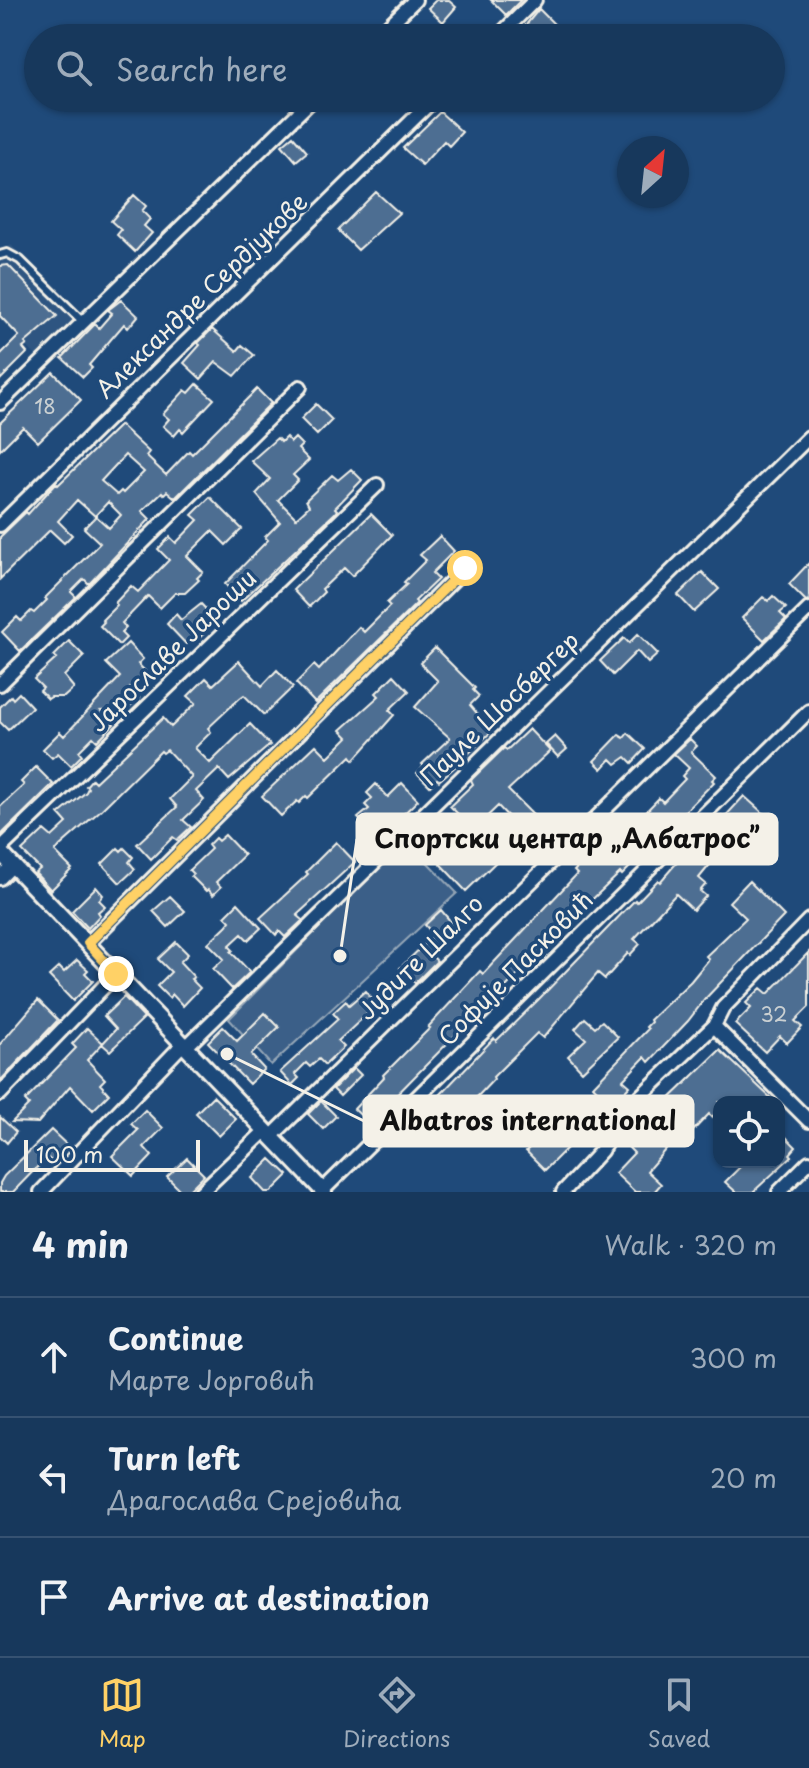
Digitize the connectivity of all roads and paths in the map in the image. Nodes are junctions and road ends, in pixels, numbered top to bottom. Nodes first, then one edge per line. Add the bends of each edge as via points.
1 (415, 0) edge
2 (535, 0) edge
3 (390, 24) edge
4 (511, 24) edge
5 (300, 112) edge
6 (421, 112) edge
7 (4, 254) edge
8 (83, 322) junction
9 (300, 387) dead end
10 (0, 403) edge
11 (809, 437) edge
12 (377, 485) dead end
13 (0, 525) edge
14 (465, 568) dead end
15 (809, 609) edge
16 (0, 684) edge
17 (809, 711) edge
18 (0, 850) edge
19 (13, 865) junction
20 (0, 878) edge
21 (809, 920) edge
22 (88, 943) junction
23 (116, 974) junction
24 (714, 1026) junction
25 (185, 1045) junction
26 (0, 1094) edge
27 (809, 1121) edge
28 (268, 1134) junction
29 (809, 1162) edge
30 (323, 1191) edge
31 (41, 1192) edge
32 (201, 1192) edge
33 (563, 1192) edge
34 (779, 1192) edge

1 - 3 street
2 - 4 street
5 - 8 street
6 - 13 street, Александре Сердјукове
7 - 8 lane via 20,260
8 - 10 street
9 - 16 street
11 - 25 street, Пауле Шосбергер
12 - 18 street, Јарославе Јароши
14 - 22 street
15 - 28 street, Јудите Шалго
17 - 30 street, Софије Пасковић
18 - 19 street
19 - 20 street
19 - 22 street
21 - 24 street via 723,1008
22 - 23 street
23 - 25 street
23 - 26 street
24 - 27 street
24 - 33 street via 623,1113 601,1151
25 - 28 street
25 - 31 street, Пауле Шосбергер
28 - 30 street
28 - 32 street, Јудите Шалго
29 - 34 street

